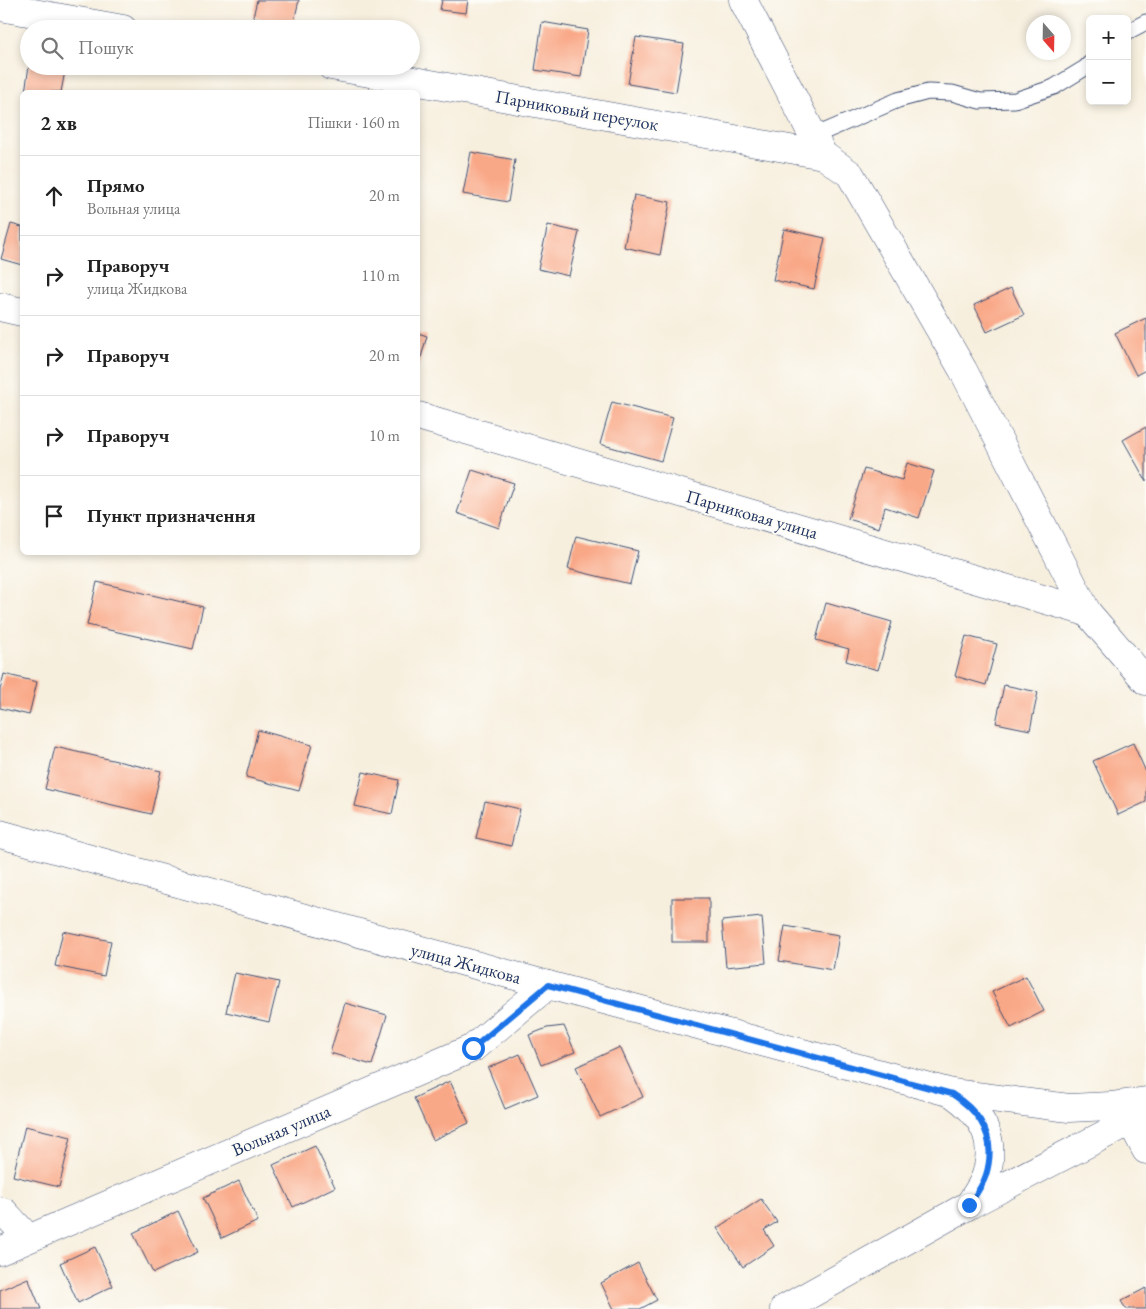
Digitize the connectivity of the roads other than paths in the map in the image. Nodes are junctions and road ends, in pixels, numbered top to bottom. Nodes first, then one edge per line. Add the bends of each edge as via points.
1 (743, 0) edge
2 (0, 7) edge
3 (72, 20) edge
4 (1146, 22) edge
5 (1131, 30) edge
6 (1086, 67) edge
7 (387, 75) edge
8 (819, 145) junction
9 (0, 307) edge
10 (20, 312) edge
11 (420, 417) edge
12 (1086, 612) junction
13 (1146, 681) edge
14 (0, 834) edge
15 (548, 985) junction
16 (952, 1094) junction
17 (1133, 1110) edge
18 (1146, 1150) edge
19 (969, 1205) junction
20 (0, 1211) edge
21 (28, 1238) junction
22 (0, 1251) edge
23 (784, 1309) edge

1 - 8 street
2 - 3 street
4 - 5 lane
6 - 8 lane via 1054,87 1015,100 980,101 952,93 928,92 898,100
7 - 8 street, Парниковый переулок
8 - 12 street via 850,174 958,361
9 - 10 street
11 - 12 street, Парниковая улица
12 - 13 street
14 - 15 street, улица Жидкова
15 - 16 street, улица Жидкова
15 - 21 street, Вольная улица via 473,1048
16 - 17 street, улица Жидкова via 1069,1108
16 - 19 street via 974,1111 986,1131 990,1152 986,1176
17 - 18 street
17 - 19 street
19 - 23 street
20 - 21 street
21 - 22 street, Вольная улица

